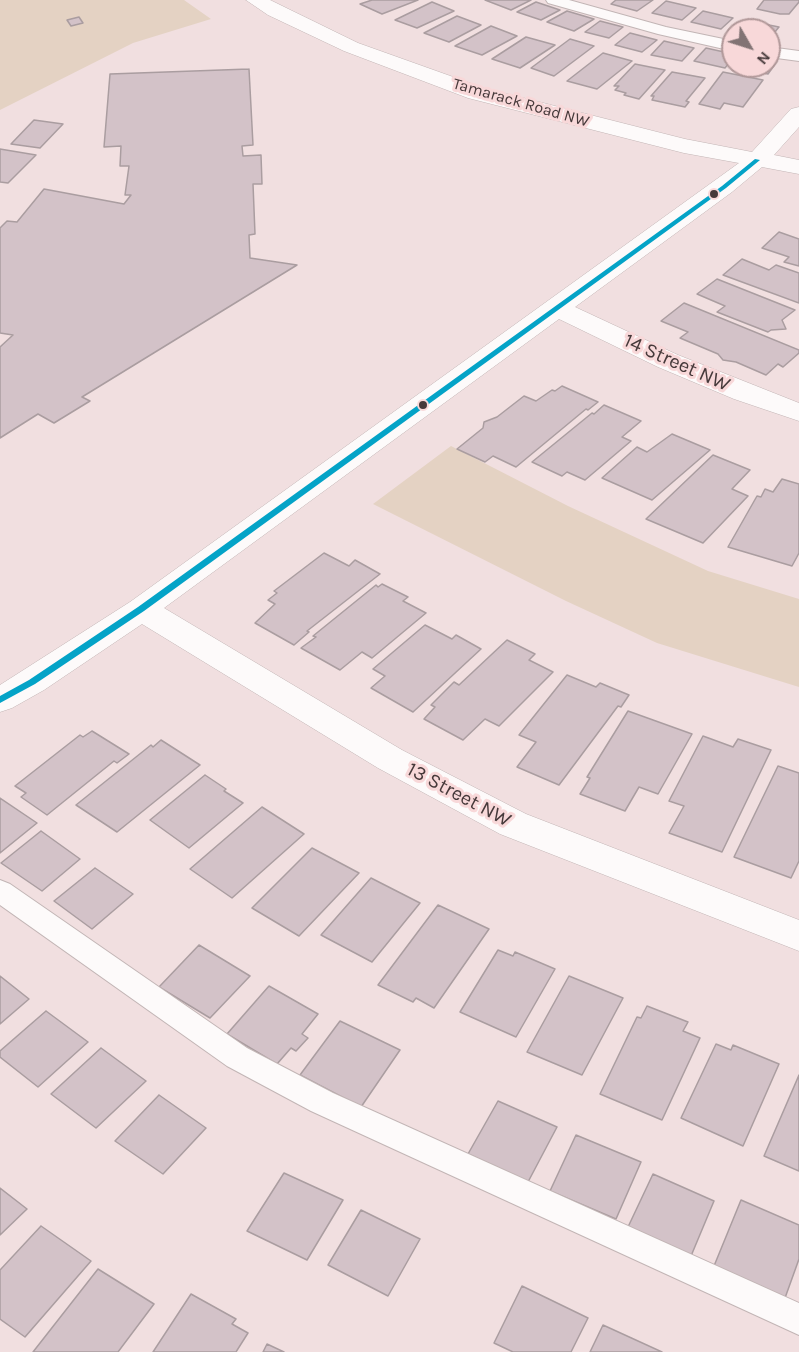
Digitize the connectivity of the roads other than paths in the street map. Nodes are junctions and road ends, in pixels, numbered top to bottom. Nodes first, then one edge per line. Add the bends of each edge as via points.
1 (256, 0) edge
2 (553, 0) edge
3 (721, 43) edge
4 (781, 53) edge
5 (799, 56) edge
6 (799, 114) edge
7 (757, 160) junction
8 (799, 166) edge
9 (556, 308) junction
10 (799, 413) edge
11 (141, 609) junction
12 (0, 700) edge
13 (0, 891) edge
14 (799, 936) edge
15 (799, 1319) edge

1 - 7 street, Tamarack Road NW via 351,47 476,93 622,131
2 - 3 lane
4 - 5 lane
6 - 7 street
7 - 8 street, Tamarack Road NW
7 - 9 street
9 - 10 street, 14 Street NW via 668,361
9 - 11 street
11 - 12 street
11 - 14 street, 13 Street NW via 390,759 513,824
13 - 15 lane via 237,1057 322,1102

